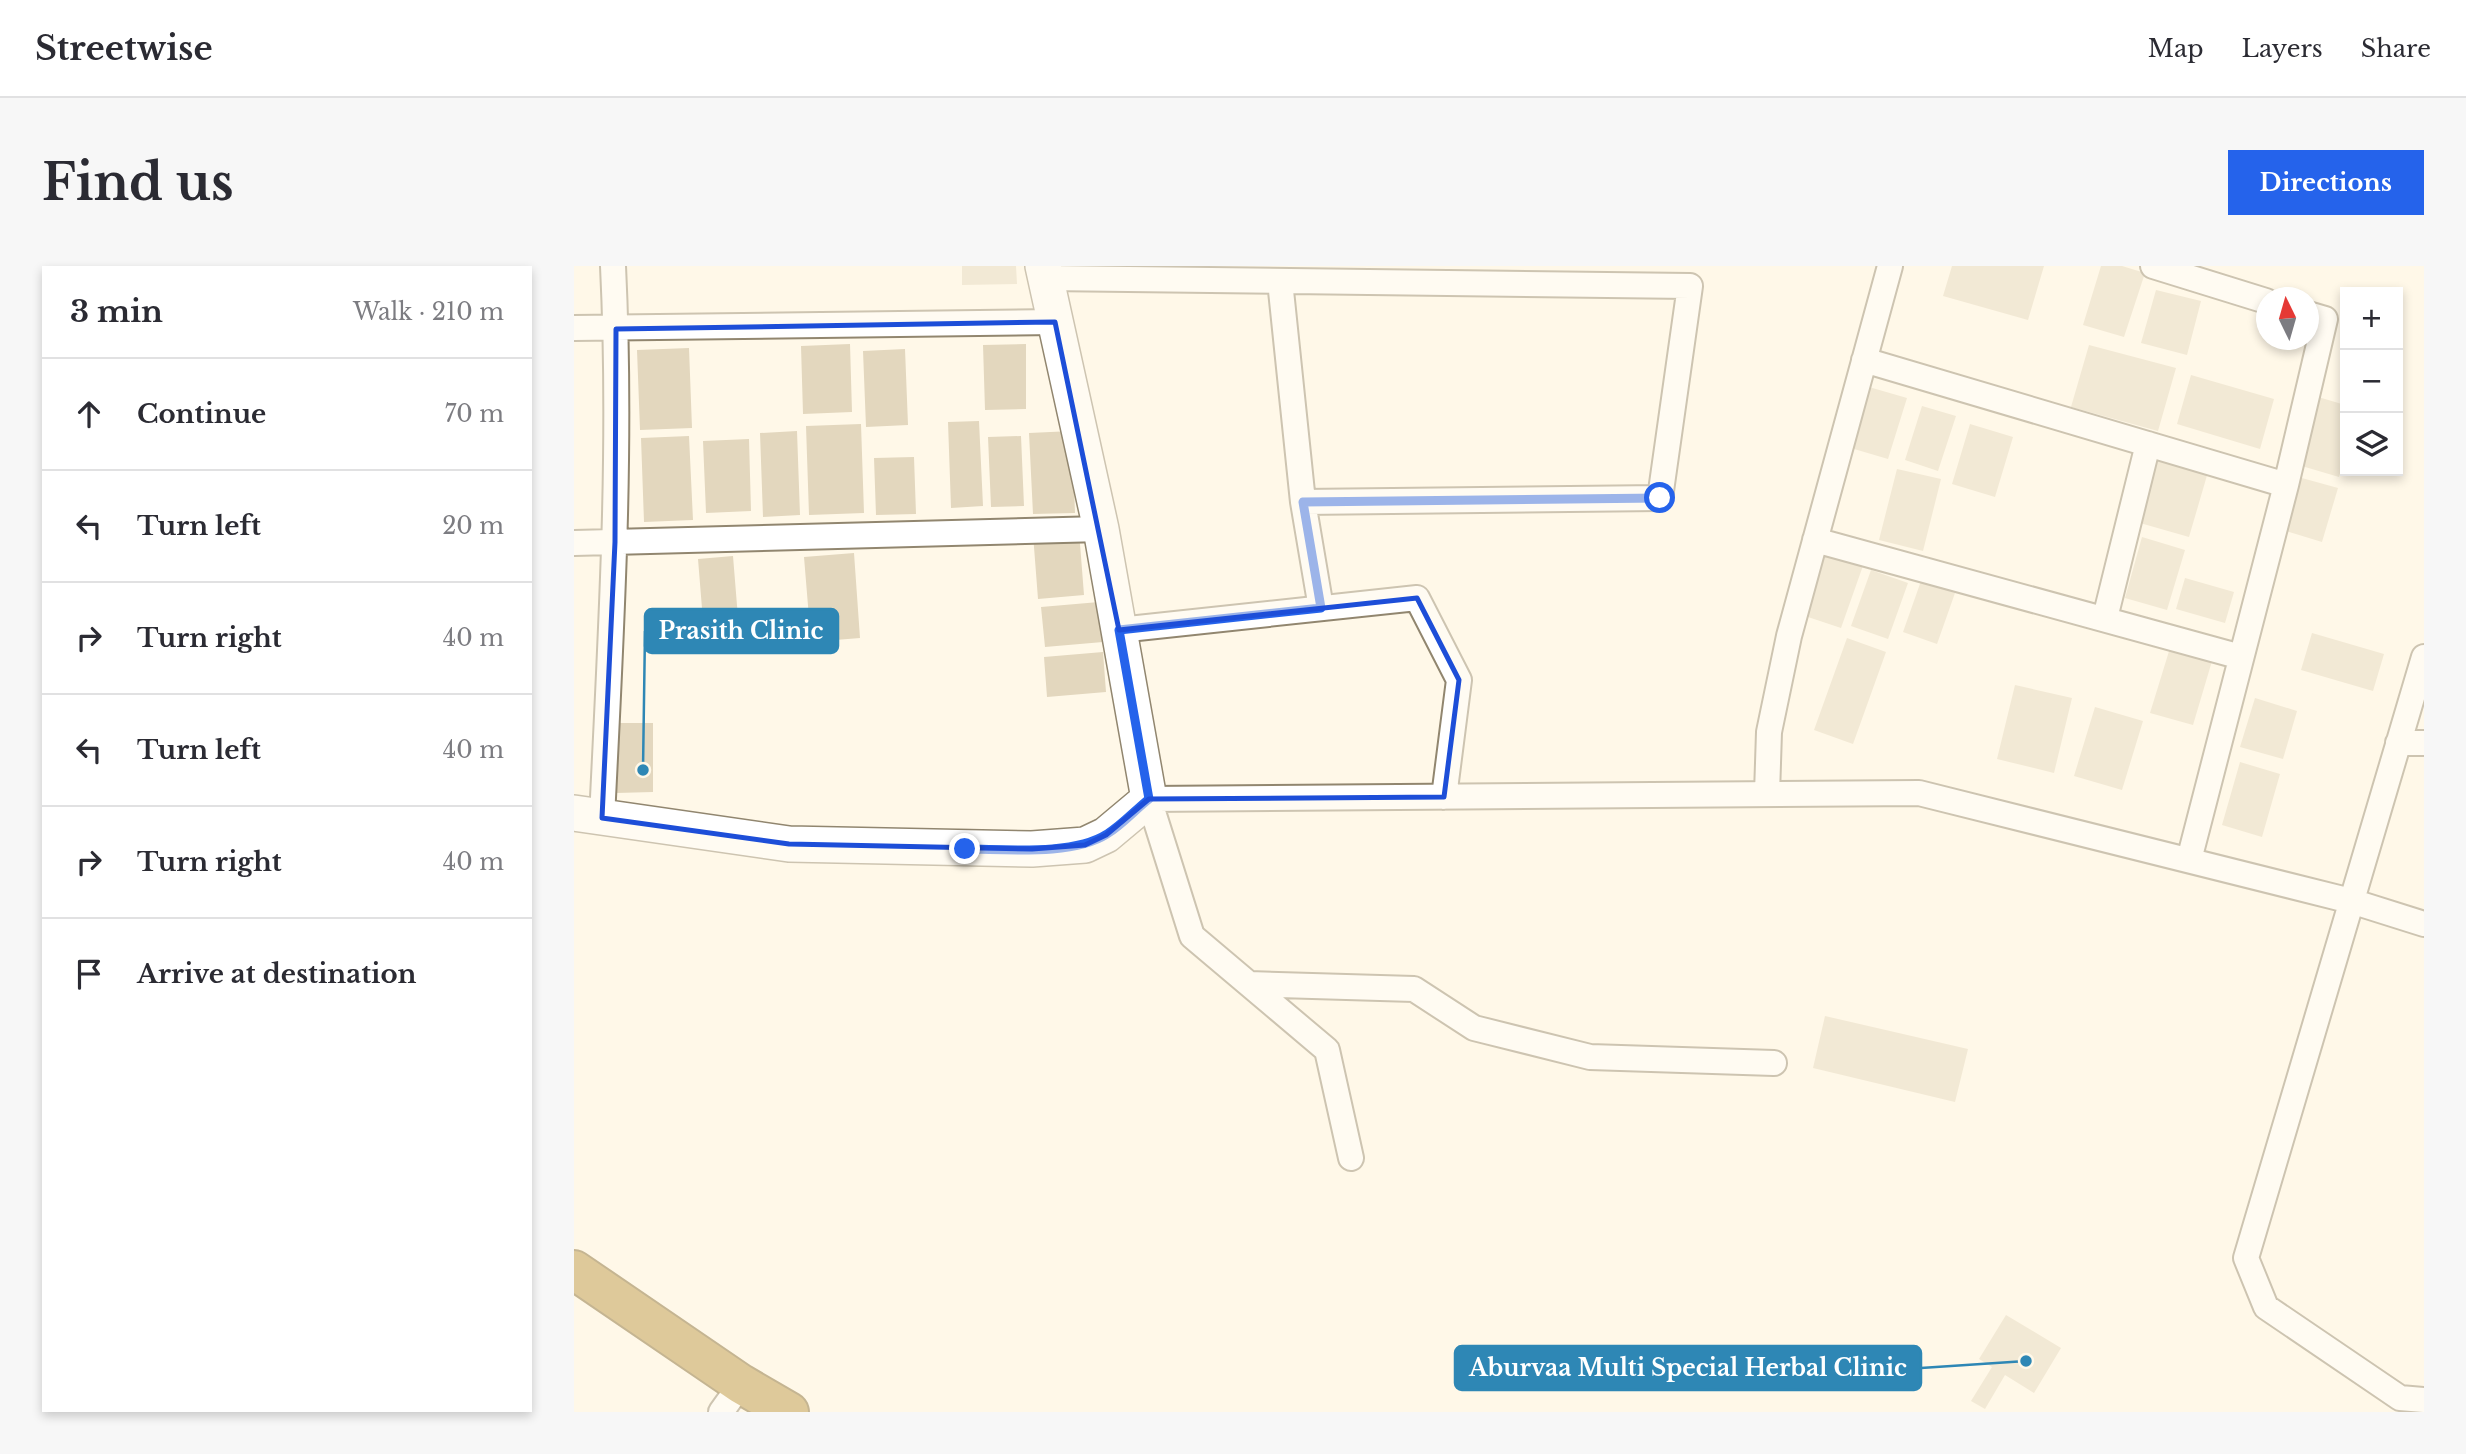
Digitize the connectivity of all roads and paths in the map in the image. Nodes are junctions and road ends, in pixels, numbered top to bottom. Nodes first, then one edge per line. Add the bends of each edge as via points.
1 (612, 266) edge
2 (1890, 266) edge
3 (2153, 266) edge
4 (1045, 272) edge
5 (1692, 276) edge
6 (1280, 281) junction
7 (2256, 298) edge
8 (2319, 317) edge
9 (1055, 322) junction
10 (574, 328) edge
11 (616, 329) junction
12 (2319, 344) edge
13 (2318, 350) edge
14 (1864, 360) junction
15 (2148, 444) junction
16 (2287, 485) junction
17 (1303, 502) junction
18 (1101, 529) junction
19 (1815, 540) junction
20 (615, 542) junction
21 (574, 543) edge
22 (1321, 608) junction
23 (2105, 618) junction
24 (1119, 630) junction
25 (2241, 657) junction
26 (2424, 657) edge
27 (2424, 743) edge
28 (2398, 744) junction
29 (1768, 794) junction
30 (1444, 797) junction
31 (1149, 799) junction
32 (588, 815) edge
33 (2189, 860) junction
34 (2351, 901) junction
35 (2424, 924) edge
36 (1249, 984) junction
37 (1774, 1063) dead end
38 (1351, 1158) dead end
39 (574, 1270) edge
40 (731, 1398) edge
41 (2424, 1400) edge
42 (789, 1412) edge

1 - 11 street
2 - 14 street
3 - 7 street
4 - 6 street
4 - 9 street
5 - 6 street
5 - 17 street via 1660,498
6 - 17 street
8 - 12 street via 2325,318
9 - 11 street
9 - 18 street
10 - 11 street
11 - 20 street
13 - 16 street
14 - 15 street
14 - 19 street
15 - 16 street
15 - 23 street
16 - 25 street
17 - 22 street
18 - 20 street
18 - 24 street
19 - 23 street
19 - 29 street via 1769,732
20 - 21 street
20 - 32 street
22 - 24 street
22 - 30 street via 1417,598 1459,680
23 - 25 street
24 - 31 street
25 - 33 street
26 - 28 street
27 - 28 street
28 - 34 street
29 - 30 street
29 - 33 street via 1919,793
30 - 31 street
31 - 32 street via 1106,835 1085,845 1032,849 789,844
31 - 36 street via 1192,936
33 - 34 street
34 - 35 street
34 - 41 street via 2246,1258 2266,1307 2400,1398
36 - 37 street via 1414,989 1474,1028 1590,1057
36 - 38 street via 1327,1050
39 - 40 highway
40 - 42 highway

